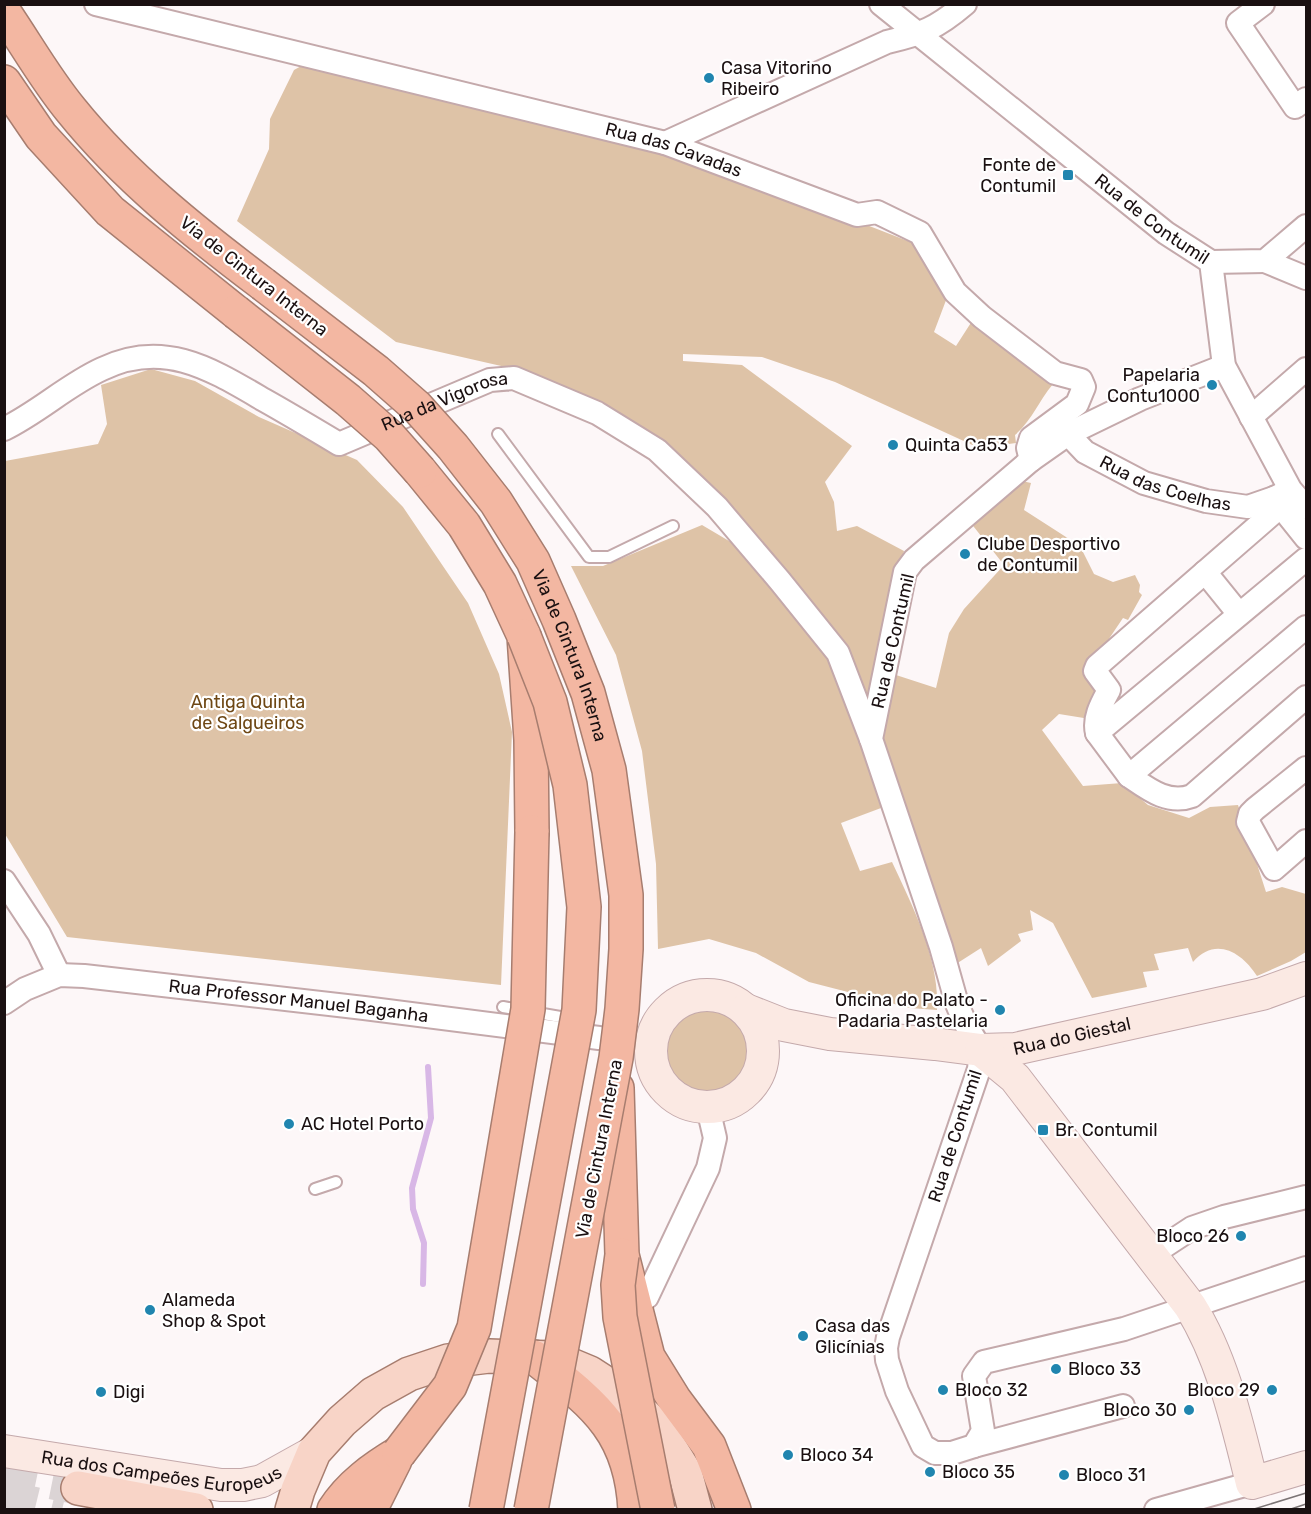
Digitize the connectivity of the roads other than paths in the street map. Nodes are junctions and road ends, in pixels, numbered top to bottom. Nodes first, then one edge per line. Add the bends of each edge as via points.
1 (96, 4) edge
2 (881, 4) edge
3 (965, 4) edge
4 (1263, 4) edge
5 (4, 12) edge
6 (919, 35) junction
7 (4, 82) edge
8 (1306, 99) edge
9 (4, 104) edge
10 (41, 136) junction
11 (665, 143) junction
12 (1306, 226) edge
13 (1265, 261) junction
14 (1210, 262) junction
15 (1306, 278) edge
16 (1224, 366) junction
17 (1306, 369) edge
18 (1251, 417) junction
19 (4, 429) edge
20 (498, 434) dead end
21 (1068, 434) junction
22 (1031, 460) junction
23 (1282, 498) junction
24 (1306, 508) edge
25 (673, 526) dead end
26 (1306, 538) edge
27 (1306, 559) edge
28 (1205, 572) junction
29 (1239, 614) junction
30 (1306, 627) edge
31 (524, 636) junction
32 (1306, 698) edge
33 (1097, 733) junction
34 (872, 739) junction
35 (1306, 768) edge
36 (1129, 776) junction
37 (1306, 841) edge
38 (4, 881) edge
39 (59, 975) junction
40 (1306, 978) edge
41 (4, 1003) edge
42 (503, 1007) dead end
43 (746, 1010) junction
44 (666, 1012) junction
45 (830, 1034) junction
46 (602, 1044) junction
47 (981, 1050) junction
48 (760, 1071) junction
49 (655, 1074) junction
50 (708, 1108) junction
51 (336, 1182) dead end
52 (315, 1189) dead end
53 (1305, 1202) edge
54 (622, 1255) junction
55 (1151, 1255) junction
56 (1306, 1268) edge
57 (647, 1297) dead end
58 (1190, 1306) junction
59 (534, 1357) junction
60 (1123, 1406) dead end
61 (974, 1446) junction
62 (4, 1450) edge
63 (314, 1452) junction
64 (399, 1453) junction
65 (1306, 1467) edge
66 (1252, 1483) junction
67 (78, 1488) tunnel mouth
68 (295, 1500) edge
69 (196, 1509) edge
70 (267, 1509) edge
71 (334, 1509) edge
72 (370, 1509) edge
73 (486, 1509) edge
74 (531, 1509) edge
75 (635, 1509) edge
76 (658, 1509) edge
77 (695, 1509) edge
78 (734, 1509) edge
79 (1156, 1509) edge

1 - 11 street, Rua das Cavadas
2 - 6 street, Rua de Contumil
3 - 6 street
4 - 8 street via 1238,23 1295,107
5 - 46 highway, Via de Cintura Interna, bridge via 70,110 138,182 417,407 496,502 537,571 588,693 609,771 626,895 626,949 622,1009
6 - 11 street via 887,42
6 - 14 street, Rua de Contumil via 1166,233
7 - 10 highway, Via de Cintura Interna
9 - 10 highway
10 - 31 highway, Via de Cintura Interna, bridge via 110,211 389,436 464,525 500,584
11 - 22 street, Rua das Cavadas via 857,215 877,212 920,233 955,292 982,317 1055,373 1081,380 1084,387 1077,404 1031,438
12 - 13 street
13 - 14 street
13 - 15 street
14 - 16 street, Rua de Contumil
16 - 18 street
16 - 21 street, Rua de Contumil via 1140,399
17 - 18 street
18 - 23 street
19 - 34 street, Rua da Vigorosa via 104,368 147,357 192,362 216,372 339,444 490,380 514,378 597,413 657,450 717,507 838,653
20 - 25 lane via 589,557 609,557
21 - 22 street, Rua de Contumil
21 - 23 street, Rua das Coelhas via 1085,452 1144,483 1226,505 1248,507
22 - 34 street, Rua de Contumil via 905,572
23 - 24 street
23 - 26 street
23 - 28 street
27 - 29 street
28 - 29 street
28 - 33 street via 1097,666 1095,671 1108,690 1096,718
29 - 33 street
30 - 36 street
31 - 64 highway, bridge via 532,832 528,1009 474,1328 450,1386
31 - 73 highway, Via de Cintura Interna, bridge via 549,702 570,785 584,918 579,1010
32 - 36 street via 1192,796 1182,800 1162,796
33 - 36 street
34 - 47 street, Rua de Contumil via 942,947 957,1004
35 - 37 street via 1255,809 1248,822 1274,869
38 - 39 street via 39,934
39 - 41 street, Rua Professor Manuel Baganha
39 - 46 street, Rua Professor Manuel Baganha via 364,1008
40 - 47 street, Rua do Giestal via 1262,994 1015,1049
42 - 46 lane via 566,1017
43 - 44 street via 731,1000 697,995
43 - 45 street, Rua do Giestal via 784,1025
43 - 48 street via 762,1039
44 - 46 street, Rua Professor Manuel Baganha
44 - 49 street via 651,1041 650,1058
45 - 47 street, Rua do Giestal
45 - 48 street, Rua do Giestal via 790,1047
46 - 49 street, Rua Professor Manuel Baganha via 624,1051
46 - 54 highway, bridge
46 - 74 highway, Via de Cintura Interna, bridge
47 - 55 street via 1015,1078
47 - 61 street, Rua de Contumil via 979,1069 886,1348 897,1391 923,1446 935,1453 952,1453
48 - 50 street via 740,1097
49 - 50 street via 677,1099
50 - 57 street via 715,1138 708,1168
51 - 52 lane
53 - 55 street via 1224,1217 1192,1228
54 - 76 highway, bridge via 618,1285 620,1317
54 - 78 highway via 648,1357 709,1446
55 - 58 street
56 - 58 street
58 - 61 street via 1124,1329 984,1362 974,1376 983,1431
58 - 66 street via 1229,1393
59 - 63 main road via 489,1356 448,1361 409,1374 373,1394
59 - 75 highway via 582,1395 610,1425 626,1458
59 - 77 main road via 554,1358 590,1373 632,1403 657,1427 685,1472
60 - 61 street, Rua de Contumil
62 - 63 street, Rua dos Campeões Europeus via 221,1485 262,1481
63 - 68 main road
64 - 71 highway via 353,1486
64 - 72 highway
65 - 66 street
66 - 79 street
67 - 69 main road
68 - 70 main road

